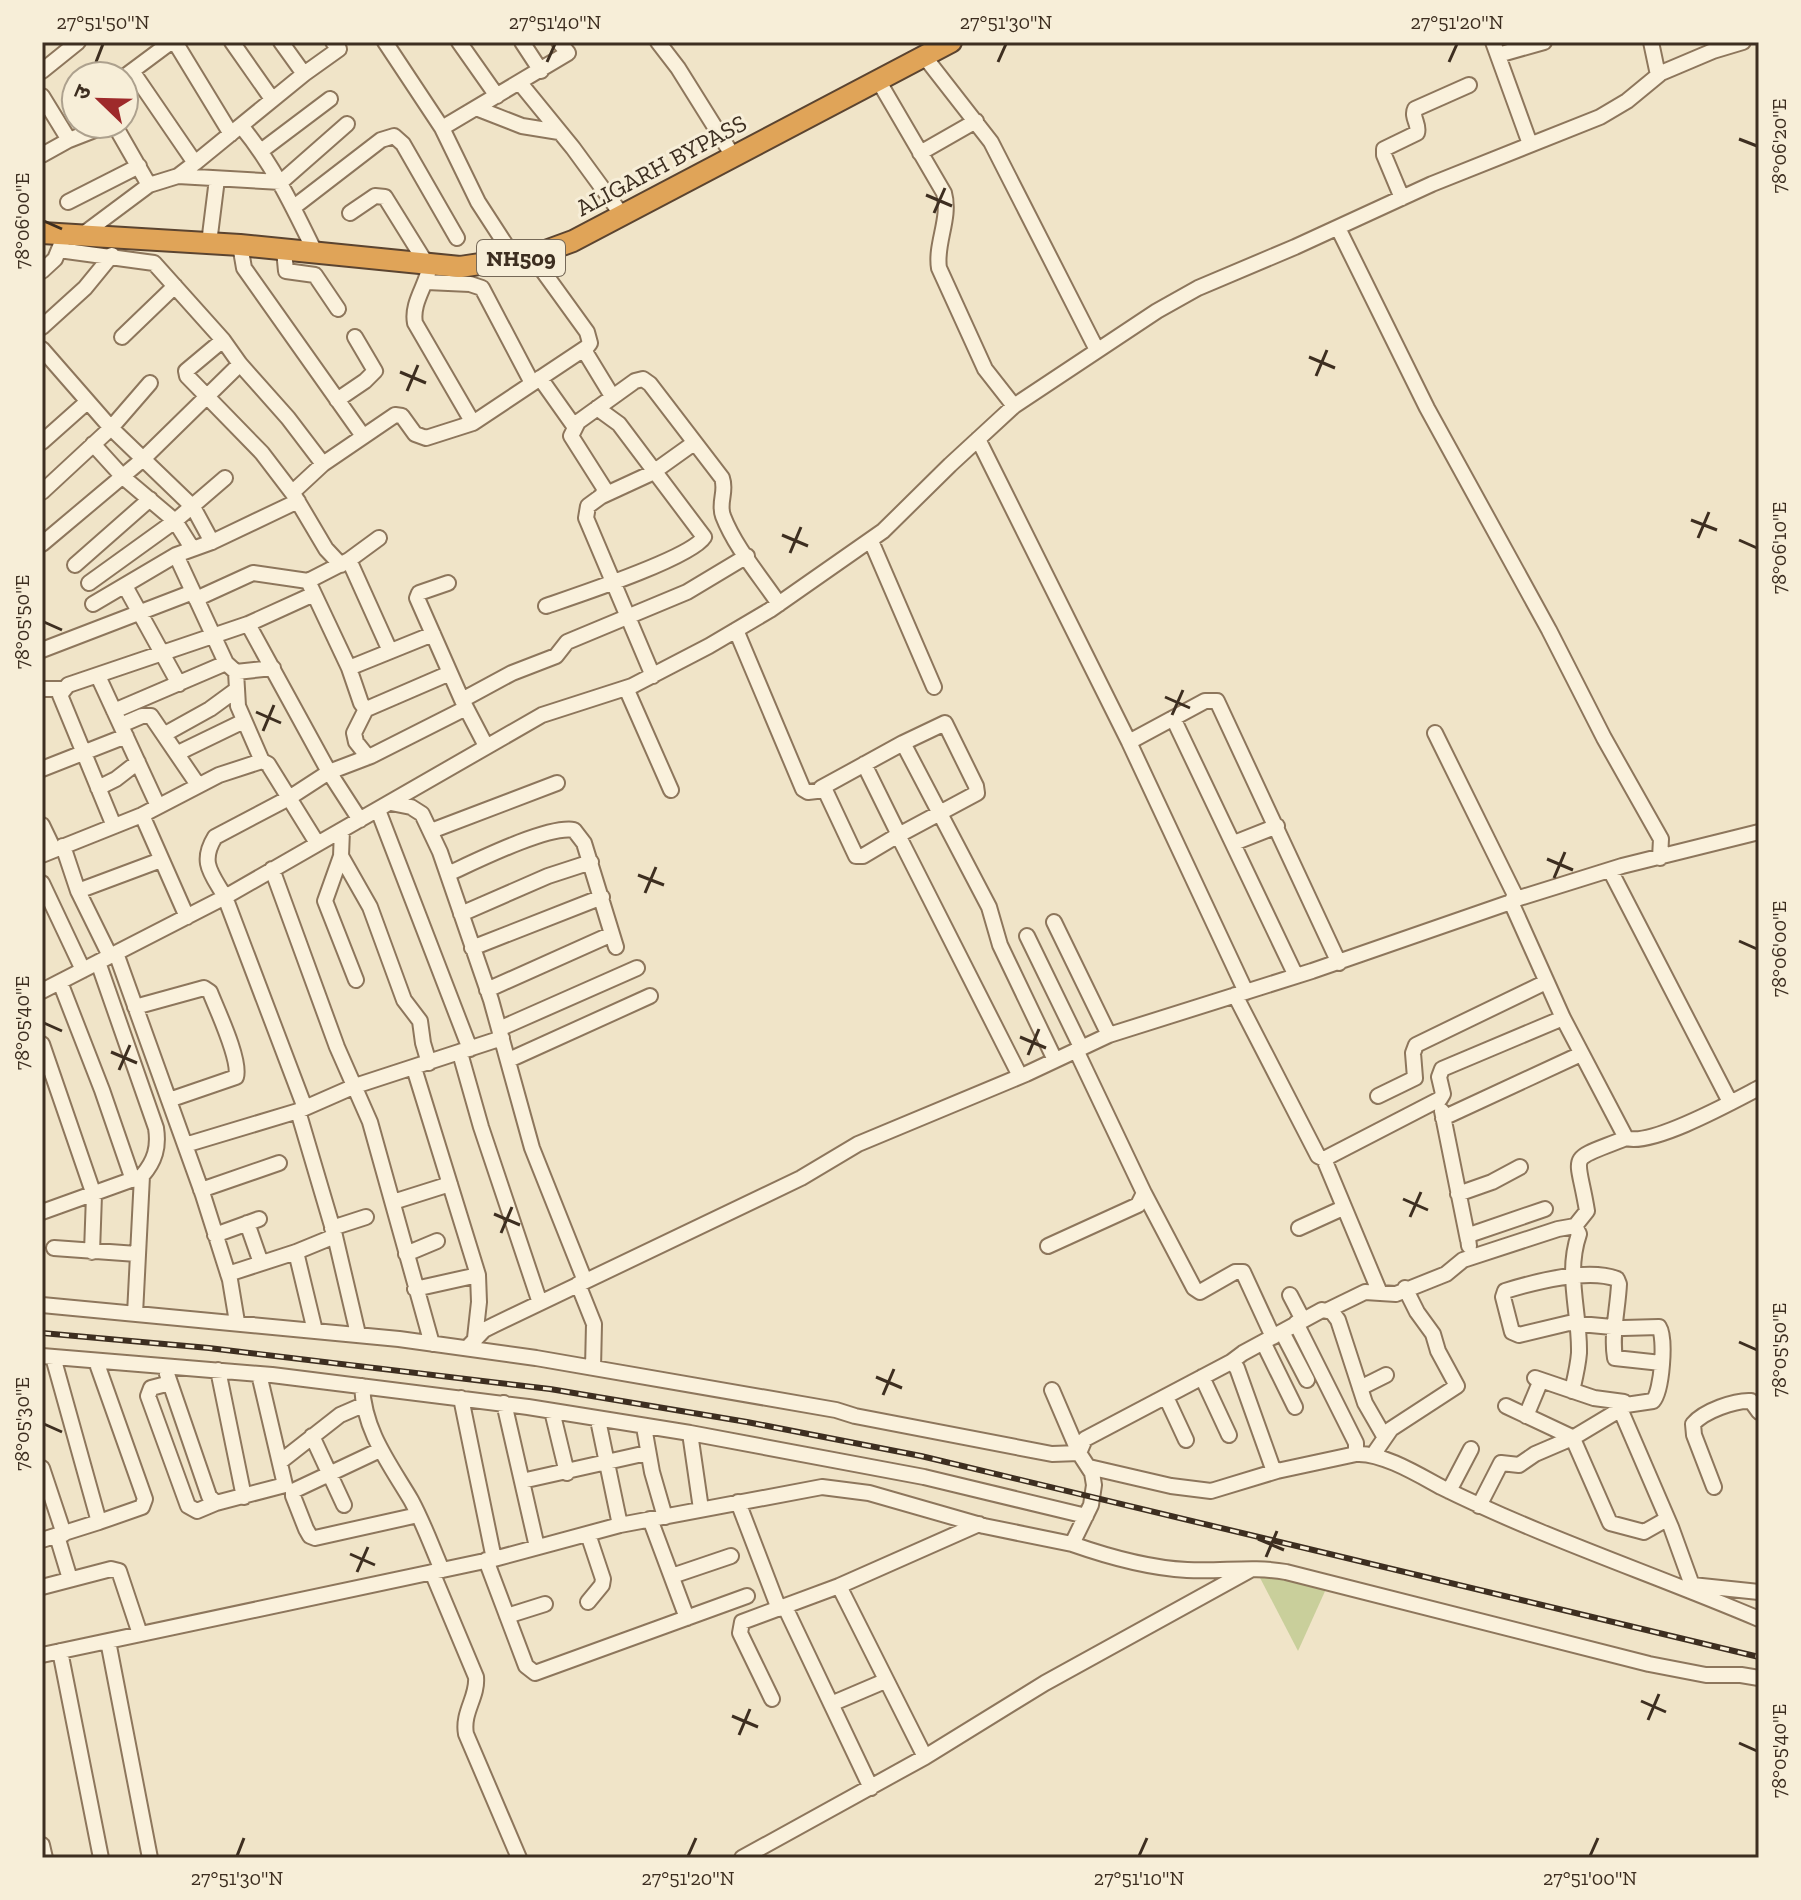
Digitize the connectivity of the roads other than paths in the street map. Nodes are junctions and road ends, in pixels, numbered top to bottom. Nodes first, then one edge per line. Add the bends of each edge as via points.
1 (78, 42) edge
2 (173, 42) edge
3 (232, 42) edge
4 (281, 42) edge
5 (385, 42) edge
6 (459, 42) edge
7 (522, 42) edge
8 (559, 42) edge
9 (658, 42) edge
10 (951, 42) edge
11 (1544, 42) edge
12 (1651, 42) edge
13 (1743, 42) edge
14 (340, 44) edge
15 (1496, 48) edge
16 (924, 56) junction
17 (140, 65) edge
18 (44, 67) edge
19 (541, 71) junction
20 (304, 74) junction
21 (1658, 75) junction
22 (520, 83) junction
23 (1469, 85) dead end
24 (881, 86) junction
25 (140, 90) edge
26 (42, 96) edge
27 (497, 96) junction
28 (272, 99) junction
29 (330, 99) dead end
30 (476, 108) junction
31 (976, 121) junction
32 (347, 124) dead end
33 (60, 125) edge
34 (442, 128) junction
35 (236, 130) junction
36 (559, 132) junction
37 (69, 140) edge
38 (122, 140) edge
39 (1530, 144) junction
40 (261, 151) junction
41 (920, 153) junction
42 (42, 155) edge
43 (733, 156) junction
44 (195, 163) junction
45 (139, 166) junction
46 (178, 176) junction
47 (217, 179) junction
48 (281, 182) junction
49 (149, 185) junction
50 (1402, 198) junction
51 (68, 202) dead end
52 (294, 207) junction
53 (350, 213) dead end
54 (622, 215) junction
55 (1338, 228) junction
56 (42, 233) edge
57 (457, 238) dead end
58 (66, 241) junction
59 (209, 243) junction
60 (240, 245) junction
61 (316, 254) junction
62 (112, 255) junction
63 (524, 257) junction
64 (284, 259) junction
65 (42, 271) edge
66 (428, 271) junction
67 (175, 286) junction
68 (338, 309) dead end
69 (42, 327) edge
70 (122, 337) dead end
71 (355, 337) dead end
72 (223, 340) junction
73 (42, 349) edge
74 (584, 350) junction
75 (1097, 350) junction
76 (240, 364) junction
77 (536, 381) junction
78 (150, 383) dead end
79 (612, 396) junction
80 (206, 397) junction
81 (337, 400) junction
82 (87, 402) junction
83 (1014, 406) junction
84 (597, 408) junction
85 (473, 423) junction
86 (574, 426) junction
87 (111, 428) junction
88 (363, 436) junction
89 (978, 439) junction
90 (42, 442) edge
91 (694, 443) junction
92 (93, 444) junction
93 (142, 460) junction
94 (323, 464) junction
95 (657, 471) junction
96 (123, 477) junction
97 (225, 478) dead end
98 (42, 492) edge
99 (600, 497) junction
100 (296, 498) junction
101 (150, 499) junction
102 (193, 507) junction
103 (175, 521) junction
104 (379, 538) dead end
105 (871, 541) junction
106 (212, 542) junction
107 (42, 544) edge
108 (192, 548) junction
109 (176, 555) junction
110 (747, 556) junction
111 (345, 563) junction
112 (75, 565) dead end
113 (613, 581) junction
114 (89, 583) dead end
115 (448, 583) dead end
116 (125, 586) junction
117 (311, 587) junction
118 (194, 595) junction
119 (93, 604) dead end
120 (779, 604) junction
121 (546, 606) dead end
122 (138, 614) junction
123 (629, 618) junction
124 (248, 624) junction
125 (736, 630) junction
126 (433, 634) junction
127 (214, 637) junction
128 (42, 650) edge
129 (390, 651) junction
130 (162, 652) junction
131 (231, 668) junction
132 (273, 668) junction
133 (349, 668) junction
134 (450, 673) junction
135 (98, 676) junction
136 (653, 676) junction
137 (179, 684) junction
138 (934, 687) dead end
139 (626, 688) junction
140 (42, 689) edge
141 (62, 689) junction
142 (236, 690) junction
143 (464, 704) junction
144 (366, 709) junction
145 (1173, 718) junction
146 (244, 721) junction
147 (120, 724) junction
148 (1435, 733) dead end
149 (165, 734) junction
150 (1129, 742) junction
151 (903, 743) junction
152 (486, 746) junction
153 (84, 753) junction
154 (178, 753) junction
155 (368, 757) junction
156 (262, 761) junction
157 (138, 762) junction
158 (864, 764) junction
159 (42, 769) edge
160 (329, 772) junction
161 (557, 783) dead end
162 (198, 785) junction
163 (98, 788) junction
164 (821, 788) junction
165 (671, 790) dead end
166 (289, 798) junction
167 (158, 806) junction
168 (384, 806) junction
169 (941, 813) junction
170 (142, 815) junction
171 (360, 820) junction
172 (42, 825) edge
173 (114, 826) junction
174 (1277, 826) junction
175 (342, 830) junction
176 (431, 831) junction
177 (1759, 832) edge
178 (897, 836) junction
179 (317, 843) junction
180 (1234, 843) junction
181 (53, 851) edge
182 (341, 856) junction
183 (1660, 858) junction
184 (161, 860) junction
185 (591, 862) junction
186 (272, 869) junction
187 (1610, 870) junction
188 (448, 874) junction
189 (42, 883) edge
190 (78, 891) junction
191 (225, 897) junction
192 (602, 897) junction
193 (1512, 901) junction
194 (461, 914) junction
195 (187, 917) junction
196 (1054, 922) dead end
197 (1027, 936) dead end
198 (472, 948) junction
199 (108, 957) junction
200 (1339, 963) junction
201 (637, 968) dead end
202 (83, 970) junction
203 (1296, 976) junction
204 (356, 980) dead end
205 (60, 982) junction
206 (1546, 982) junction
207 (487, 990) junction
208 (42, 991) edge
209 (1241, 994) junction
210 (650, 996) dead end
211 (135, 1007) junction
212 (1563, 1018) junction
213 (500, 1033) junction
214 (1109, 1035) junction
215 (42, 1044) edge
216 (1079, 1049) junction
217 (465, 1051) junction
218 (1581, 1054) junction
219 (509, 1060) junction
220 (1055, 1060) junction
221 (429, 1063) junction
222 (414, 1068) junction
223 (1020, 1076) junction
224 (355, 1086) junction
225 (1759, 1088) edge
226 (1378, 1096) dead end
227 (1440, 1099) junction
228 (169, 1100) junction
229 (1730, 1102) junction
230 (302, 1110) junction
231 (1443, 1118) junction
232 (1626, 1138) junction
233 (185, 1145) junction
234 (1324, 1159) junction
235 (279, 1163) dead end
236 (1520, 1167) dead end
237 (137, 1178) junction
238 (450, 1184) junction
239 (201, 1190) junction
240 (1144, 1193) junction
241 (1458, 1194) junction
242 (94, 1195) junction
243 (393, 1202) junction
244 (1343, 1208) junction
245 (1545, 1209) dead end
246 (42, 1212) edge
247 (366, 1217) dead end
248 (1575, 1226) junction
249 (1299, 1228) dead end
250 (333, 1232) junction
251 (215, 1235) junction
252 (1468, 1240) junction
253 (437, 1241) dead end
254 (1048, 1246) dead end
255 (54, 1248) dead end
256 (92, 1252) junction
257 (296, 1252) junction
258 (137, 1254) junction
259 (406, 1254) junction
260 (1470, 1258) junction
261 (261, 1263) junction
262 (228, 1274) junction
263 (478, 1275) junction
264 (1572, 1276) junction
265 (581, 1283) junction
266 (1405, 1288) junction
267 (415, 1289) junction
268 (1380, 1293) junction
269 (1290, 1295) dead end
270 (540, 1303) junction
271 (42, 1305) edge
272 (1328, 1310) junction
273 (135, 1314) junction
274 (237, 1322) junction
275 (1300, 1322) junction
276 (1576, 1324) junction
277 (1615, 1327) junction
278 (315, 1331) junction
279 (358, 1334) junction
280 (1272, 1337) junction
281 (471, 1343) junction
282 (432, 1344) junction
283 (48, 1357) edge
284 (96, 1361) junction
285 (1231, 1362) junction
286 (1661, 1363) junction
287 (165, 1366) junction
288 (593, 1368) junction
289 (218, 1370) junction
290 (259, 1374) junction
291 (1386, 1375) dead end
292 (1202, 1377) junction
293 (1307, 1380) dead end
294 (170, 1383) junction
295 (362, 1386) junction
296 (1360, 1388) junction
297 (1052, 1390) dead end
298 (1572, 1391) junction
299 (1166, 1397) junction
300 (461, 1398) junction
301 (1756, 1402) edge
302 (504, 1403) junction
303 (363, 1405) junction
304 (1506, 1406) dead end
305 (1295, 1407) dead end
306 (1624, 1408) junction
307 (552, 1411) junction
308 (1526, 1416) junction
309 (598, 1420) junction
310 (644, 1427) junction
311 (690, 1433) junction
312 (1229, 1435) dead end
313 (312, 1436) junction
314 (1384, 1436) junction
315 (1572, 1439) junction
316 (1186, 1440) dead end
317 (1471, 1449) dead end
318 (380, 1450) junction
319 (647, 1453) junction
320 (1079, 1453) junction
321 (1356, 1454) junction
322 (1373, 1455) junction
323 (280, 1462) junction
324 (606, 1463) junction
325 (1089, 1467) junction
326 (42, 1468) edge
327 (1277, 1471) junction
328 (330, 1473) junction
329 (567, 1473) junction
330 (522, 1481) junction
331 (1714, 1487) dead end
332 (1449, 1491) junction
333 (46, 1495) edge
334 (244, 1497) junction
335 (738, 1502) junction
336 (216, 1503) junction
337 (344, 1505) dead end
338 (1479, 1506) junction
339 (701, 1509) junction
340 (418, 1515) junction
341 (1086, 1516) junction
342 (658, 1518) junction
343 (1667, 1519) junction
344 (99, 1522) junction
345 (979, 1524) junction
346 (620, 1525) junction
347 (588, 1534) junction
348 (60, 1535) junction
349 (42, 1540) edge
350 (1072, 1544) junction
351 (537, 1547) junction
352 (731, 1556) dead end
353 (490, 1560) junction
354 (1254, 1568) junction
355 (437, 1571) junction
356 (672, 1576) junction
357 (70, 1579) junction
358 (839, 1586) junction
359 (42, 1587) edge
360 (1694, 1588) junction
361 (1759, 1592) edge
362 (747, 1596) dead end
363 (588, 1602) dead end
364 (545, 1604) dead end
365 (782, 1608) junction
366 (507, 1616) junction
367 (687, 1618) junction
368 (1759, 1619) edge
369 (140, 1634) junction
370 (108, 1641) junction
371 (60, 1651) junction
372 (42, 1655) edge
373 (1759, 1678) edge
374 (885, 1681) junction
375 (772, 1699) dead end
376 (831, 1704) junction
377 (925, 1757) junction
378 (871, 1788) junction
379 (42, 1845) edge
380 (45, 1858) edge
381 (101, 1858) edge
382 (150, 1858) edge
383 (519, 1858) edge
384 (742, 1858) edge

1 - 18 street
2 - 17 street
2 - 35 street
3 - 28 street
4 - 20 street
5 - 34 street
6 - 27 street
7 - 19 street
8 - 19 street via 568,53
9 - 43 street
10 - 16 highway, ALIGARH BYPASS / NH509
11 - 15 street
12 - 21 street
13 - 21 street
14 - 20 street
15 - 39 street
16 - 24 highway, ALIGARH BYPASS / NH509
16 - 31 street
19 - 22 street
20 - 28 street
21 - 39 street via 1607,113
22 - 27 street
22 - 36 street
23 - 50 street via 1415,109 1417,133 1384,149
24 - 41 street
24 - 43 highway, ALIGARH BYPASS / NH509
25 - 44 street
26 - 33 street
27 - 30 street
28 - 35 street
29 - 40 street
30 - 34 street
30 - 36 street via 522,126
31 - 41 street
31 - 75 street
32 - 48 street
34 - 63 street via 478,202
35 - 40 street
35 - 44 street
36 - 54 street
37 - 42 street
38 - 45 street
39 - 50 street
40 - 48 street
41 - 83 street via 945,197 939,268 985,369
43 - 54 highway, ALIGARH BYPASS / NH509
44 - 46 street
45 - 49 street
45 - 51 street
46 - 47 street
46 - 49 street
47 - 48 street
47 - 59 street
48 - 52 street
49 - 58 street
50 - 55 street
52 - 57 street via 381,140 394,136
52 - 61 street
53 - 66 street via 375,196 385,197
54 - 63 highway, ALIGARH BYPASS / NH509 via 573,241
55 - 75 street via 1198,288
55 - 183 street via 1427,408 1661,839
56 - 58 highway, ALIGARH BYPASS / NH509
58 - 59 highway, ALIGARH BYPASS / NH509
58 - 62 street
58 - 65 street
59 - 60 highway, ALIGARH BYPASS / NH509
60 - 64 highway, ALIGARH BYPASS / NH509
60 - 81 street via 244,268
61 - 64 highway, ALIGARH BYPASS / NH509
61 - 66 highway, ALIGARH BYPASS / NH509
62 - 67 street via 154,263
62 - 69 street
63 - 66 highway, ALIGARH BYPASS / NH509
63 - 74 street via 587,332 590,343
64 - 68 street via 288,272 315,275
66 - 77 street via 482,288
66 - 85 street via 413,314 415,323
67 - 70 street
67 - 72 street
71 - 81 street via 375,371
72 - 76 street
72 - 80 street via 186,371
73 - 82 street
74 - 77 street
74 - 79 street
75 - 83 street
76 - 80 street
76 - 94 street
77 - 85 street
77 - 86 street
78 - 87 street
79 - 84 street
79 - 91 street via 643,379
80 - 93 street
80 - 100 street via 262,453
81 - 88 street
82 - 87 street
82 - 90 street
83 - 89 street
84 - 86 street
84 - 95 street via 613,417
85 - 88 street via 426,438 415,434 399,414
86 - 99 street via 572,440 604,488
87 - 92 street
87 - 93 street
88 - 94 street
89 - 105 street
89 - 150 street
91 - 95 street
91 - 110 street via 724,483 723,514
92 - 96 street
92 - 98 street
93 - 96 street
93 - 102 street
94 - 100 street via 295,490
95 - 99 street
95 - 113 street via 703,540
96 - 101 street
96 - 107 street
97 - 102 street
99 - 113 street via 588,506 586,518
100 - 106 street
100 - 111 street via 326,549
101 - 103 street
101 - 112 street
102 - 103 street
102 - 106 street
103 - 108 street
103 - 114 street
104 - 111 street
105 - 120 street
105 - 138 street
106 - 108 street
108 - 109 street
109 - 116 street
109 - 118 street
110 - 120 street
110 - 123 street via 696,588
111 - 117 street
111 - 129 street
113 - 121 street
113 - 123 street
115 - 126 street via 417,595
116 - 119 street
116 - 122 street
117 - 118 street via 253,573
117 - 124 street
117 - 133 street
118 - 122 street
118 - 127 street
120 - 125 street
122 - 128 street
122 - 130 street
123 - 136 street
123 - 143 street via 567,642 556,656 512,673
124 - 127 street
124 - 132 street
125 - 136 street
125 - 164 street via 800,785 808,792
126 - 129 street
126 - 134 street
127 - 130 street
127 - 131 street
129 - 133 street
130 - 135 street
130 - 137 street
131 - 132 street
131 - 137 street
131 - 142 street
132 - 160 street
133 - 144 street
134 - 143 street
134 - 144 street
135 - 141 street
135 - 147 street
136 - 139 street
137 - 147 street
139 - 152 street via 551,711
139 - 165 street
140 - 141 street
141 - 153 street
142 - 146 street
142 - 149 street
143 - 152 street
143 - 155 street
144 - 155 street via 354,733
145 - 150 street
145 - 174 street via 1205,701 1217,701
145 - 180 street
146 - 154 street
146 - 156 street
147 - 149 street via 151,716
147 - 153 street
147 - 157 street
148 - 193 street via 1512,889
149 - 154 street
150 - 209 street
151 - 158 street
151 - 169 street
151 - 169 street via 943,723 948,726 977,789 974,796
152 - 168 street
153 - 159 street
153 - 163 street
154 - 162 street
155 - 160 street
156 - 162 street
156 - 166 street
157 - 163 street
157 - 167 street
158 - 164 street
158 - 178 street
160 - 166 street
160 - 171 street
161 - 176 street
162 - 167 street
163 - 173 street
164 - 178 street via 856,856
166 - 179 street
166 - 191 street via 215,837 207,862
167 - 170 street
168 - 171 street
168 - 176 street via 417,810
168 - 217 street
169 - 178 street
169 - 220 street via 989,907 1000,945
170 - 173 street
170 - 184 street
171 - 175 street
172 - 181 street
173 - 181 street
174 - 180 street
174 - 200 street
175 - 179 street
175 - 182 street
176 - 188 street
177 - 183 street
178 - 223 street
179 - 186 street
180 - 203 street
181 - 190 street
182 - 204 street via 325,901
182 - 221 street via 365,895 404,1000 420,1021
183 - 187 street
184 - 190 street
184 - 195 street
185 - 188 street via 578,832 561,829
185 - 192 street
185 - 194 street
186 - 191 street
186 - 224 street
187 - 193 street
187 - 229 street
188 - 194 street
189 - 202 street
190 - 199 street
191 - 195 street
191 - 230 street
192 - 198 street
192 - 207 street via 614,941
193 - 200 street
193 - 206 street
194 - 198 street
195 - 199 street
196 - 214 street
197 - 216 street
198 - 207 street
199 - 202 street
199 - 211 street
199 - 237 street via 156,1128 158,1148
200 - 203 street
201 - 213 street
202 - 205 street
203 - 209 street
205 - 208 street
205 - 237 street
206 - 212 street
206 - 226 street via 1416,1045 1415,1078
207 - 213 street
209 - 214 street
209 - 234 street via 1318,1156
210 - 219 street
211 - 228 street
211 - 228 street via 204,988 228,1040 236,1077
212 - 218 street
212 - 227 street via 1442,1069
213 - 217 street
213 - 219 street
214 - 216 street
215 - 242 street
216 - 220 street
216 - 240 street
217 - 221 street
217 - 270 street via 481,1127
218 - 231 street
218 - 232 street
219 - 265 street via 532,1148
220 - 223 street
221 - 222 street
222 - 224 street
222 - 238 street
223 - 265 street via 858,1144 801,1178
224 - 230 street
224 - 243 street
225 - 229 street
227 - 231 street
227 - 234 street
228 - 233 street
229 - 232 street via 1680,1126
230 - 233 street
230 - 250 street
231 - 241 street
232 - 248 street via 1578,1161 1587,1211
233 - 239 street
234 - 244 street
235 - 239 street
236 - 241 street
237 - 242 street
237 - 258 street
238 - 243 street
238 - 263 street
239 - 251 street
240 - 254 street via 1138,1205
240 - 280 street via 1194,1288 1204,1290 1243,1272
241 - 252 street
242 - 246 street
242 - 256 street
243 - 259 street
244 - 249 street
244 - 268 street
245 - 252 street via 1472,1234
247 - 250 street
248 - 260 street
248 - 264 street via 1579,1234
250 - 257 street
250 - 279 street
251 - 261 street via 253,1221
251 - 262 street
252 - 260 street
253 - 259 street
255 - 256 street
256 - 258 street
257 - 261 street
257 - 278 street
258 - 273 street
259 - 267 street
260 - 266 street
261 - 262 street
262 - 274 street
263 - 267 street
263 - 281 street
264 - 276 street
264 - 276 street via 1507,1290 1503,1296 1517,1335
264 - 277 street via 1617,1279
265 - 270 street
265 - 288 street via 594,1324
266 - 268 street via 1393,1295
266 - 314 street via 1457,1386
267 - 282 street
268 - 272 street via 1365,1292
269 - 275 street
270 - 281 street via 484,1330
271 - 273 street
272 - 275 street
272 - 296 street via 1338,1320
273 - 274 street
274 - 278 street
275 - 280 street
275 - 321 street via 1356,1443
276 - 277 street
276 - 298 street via 1579,1352
277 - 286 street via 1615,1358
277 - 286 street via 1661,1327
278 - 279 street
279 - 282 street
280 - 285 street
280 - 293 street
280 - 305 street
281 - 282 street
281 - 288 street
283 - 284 street
283 - 344 street
284 - 287 street
284 - 344 street via 145,1499 142,1507
285 - 292 street
285 - 327 street
286 - 306 street via 1656,1399
287 - 289 street
287 - 294 street
288 - 320 street via 836,1410 977,1441 1052,1454
289 - 290 street
289 - 334 street
290 - 295 street
290 - 323 street
291 - 296 street
292 - 299 street
292 - 312 street
294 - 336 street via 209,1496
294 - 336 street via 151,1388 148,1396 188,1506 197,1511
295 - 300 street
295 - 303 street
296 - 314 street
297 - 320 street
298 - 306 street via 1624,1402
298 - 308 street via 1538,1379
299 - 316 street
299 - 320 street via 1089,1435
300 - 302 street
300 - 353 street
301 - 331 street via 1741,1401 1693,1424
302 - 307 street
302 - 330 street
303 - 313 street
303 - 318 street
304 - 308 street
306 - 315 street
306 - 343 street
307 - 309 street
307 - 329 street
308 - 315 street
309 - 310 street
309 - 324 street
310 - 311 street
310 - 319 street
311 - 339 street
311 - 341 street via 924,1477
313 - 323 street
313 - 328 street
314 - 322 street
315 - 338 street via 1519,1465 1501,1463
315 - 343 street via 1610,1523 1644,1532
317 - 332 street
318 - 328 street
318 - 340 street
319 - 324 street
319 - 342 street
320 - 325 street
321 - 322 street
321 - 327 street
322 - 332 street
323 - 334 street via 284,1486
324 - 329 street
324 - 346 street
325 - 327 street via 1211,1491
325 - 341 street via 1094,1485
326 - 333 street
328 - 337 street
328 - 340 street via 293,1491 313,1538
329 - 330 street
330 - 351 street
332 - 338 street
333 - 348 street
334 - 336 street
335 - 339 street
335 - 345 street via 836,1487
335 - 365 street
338 - 360 street
339 - 342 street
340 - 355 street
341 - 350 street
342 - 346 street
342 - 356 street
343 - 360 street
344 - 348 street
345 - 350 street
345 - 358 street
346 - 347 street
347 - 351 street
347 - 363 street via 603,1579
348 - 349 street
348 - 357 street
350 - 354 street via 1169,1568
351 - 353 street
352 - 356 street
353 - 355 street
353 - 366 street
354 - 373 street via 1325,1581 1649,1664
354 - 377 street via 1045,1683
355 - 369 street
355 - 383 street via 476,1677 466,1734
356 - 367 street
357 - 359 street
357 - 369 street via 119,1571
358 - 365 street
358 - 374 street
360 - 361 street
360 - 368 street
362 - 367 street
364 - 366 street
365 - 375 street via 745,1620 740,1628
365 - 376 street
366 - 367 street via 526,1666 535,1673
369 - 370 street
370 - 371 street
370 - 382 street
371 - 372 street
371 - 381 street
374 - 376 street
374 - 377 street
376 - 378 street
377 - 378 street
378 - 384 street
379 - 380 street

